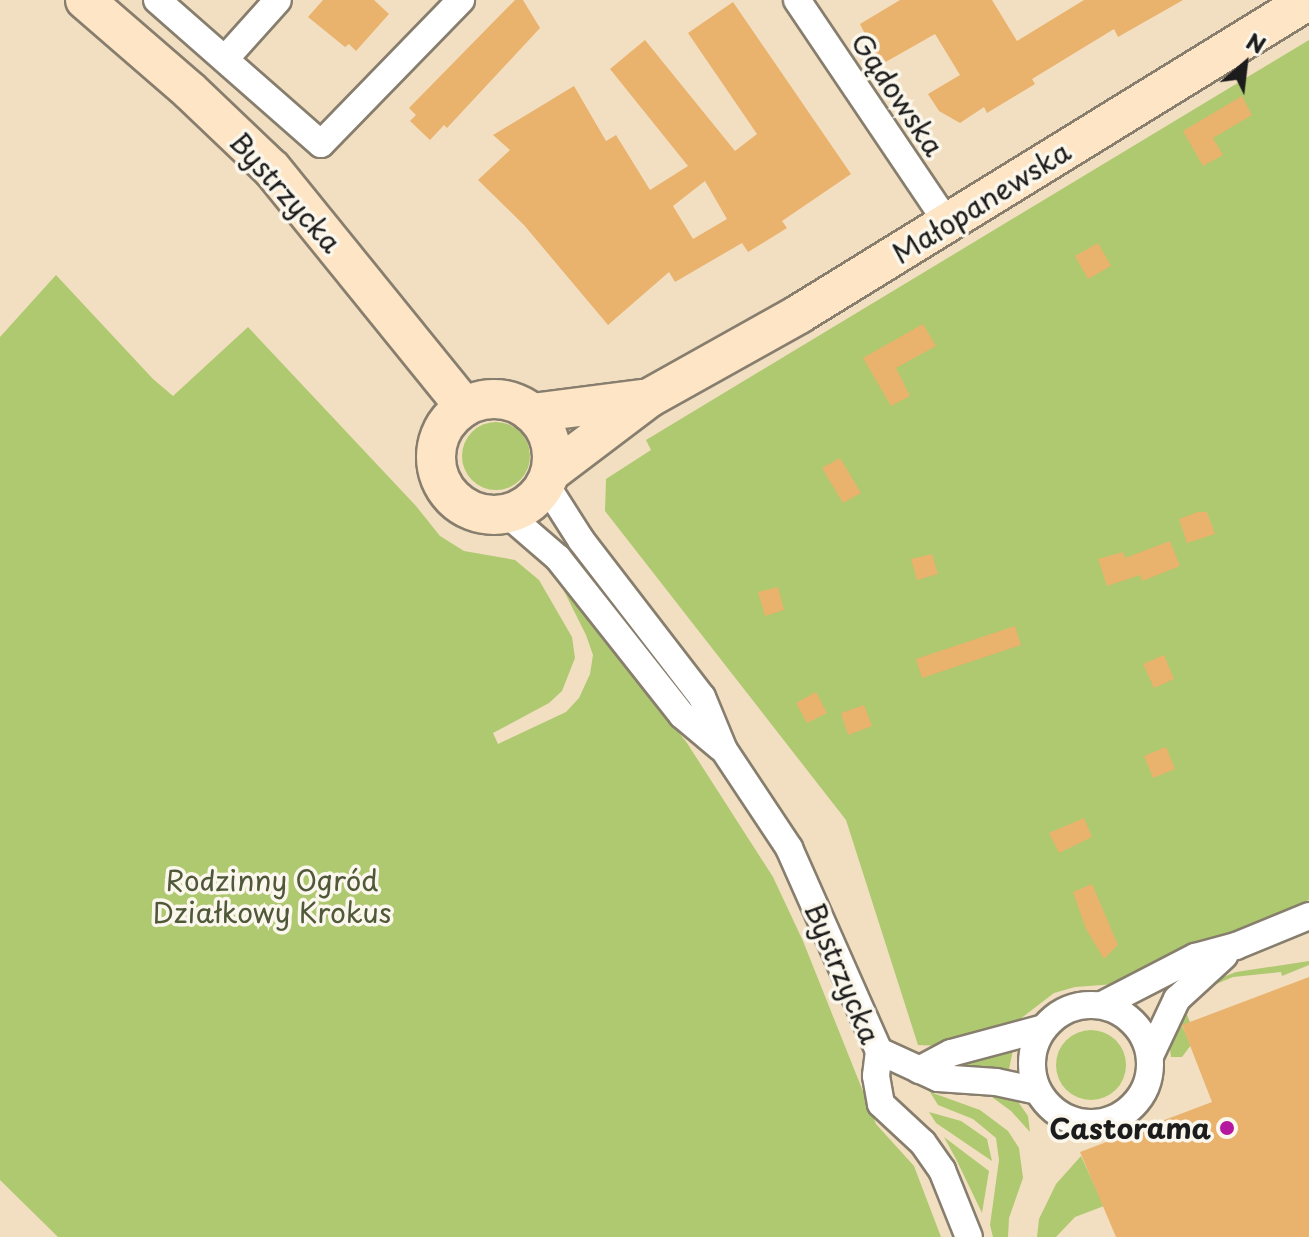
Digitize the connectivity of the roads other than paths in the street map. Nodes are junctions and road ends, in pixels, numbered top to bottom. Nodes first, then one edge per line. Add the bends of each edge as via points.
1 (85, 0) edge
2 (157, 0) edge
3 (278, 0) edge
4 (461, 0) edge
5 (797, 0) edge
6 (1309, 0) edge
7 (225, 59) junction
8 (947, 222) junction
9 (649, 398) junction
10 (465, 407) junction
11 (532, 413) junction
12 (548, 479) junction
13 (507, 514) junction
14 (724, 750) junction
15 (1309, 916) edge
16 (1236, 946) junction
17 (1102, 1005) junction
18 (1044, 1028) junction
19 (879, 1051) junction
20 (1150, 1056) junction
21 (919, 1070) junction
22 (1038, 1091) junction
23 (969, 1237) edge

1 - 10 street, Bystrzycka via 272,169
2 - 7 street
3 - 7 street
4 - 7 street via 321,144
5 - 8 street, Gądowska
6 - 8 street, Małopanewska
8 - 9 street, Małopanewska
9 - 11 street, Małopanewska
9 - 12 street, Małopanewska
10 - 11 street via 499,399
10 - 13 street via 441,434 437,470 455,501 488,515
11 - 12 street via 550,440
12 - 13 street via 522,509
12 - 14 street, Bystrzycka via 581,540 702,697
13 - 14 street, Bystrzycka via 558,558 682,715
14 - 19 street, Bystrzycka via 789,848
15 - 16 street
16 - 17 street via 1195,957
16 - 20 street via 1177,999
17 - 18 street via 1076,1007
17 - 20 street via 1135,1023
18 - 21 street via 951,1053
18 - 22 street via 1032,1059
19 - 21 street
19 - 23 street, Bystrzycka via 881,1104 923,1143 942,1170
20 - 22 street via 1143,1094 1114,1119 1077,1123 1047,1105
21 - 22 street via 938,1078

